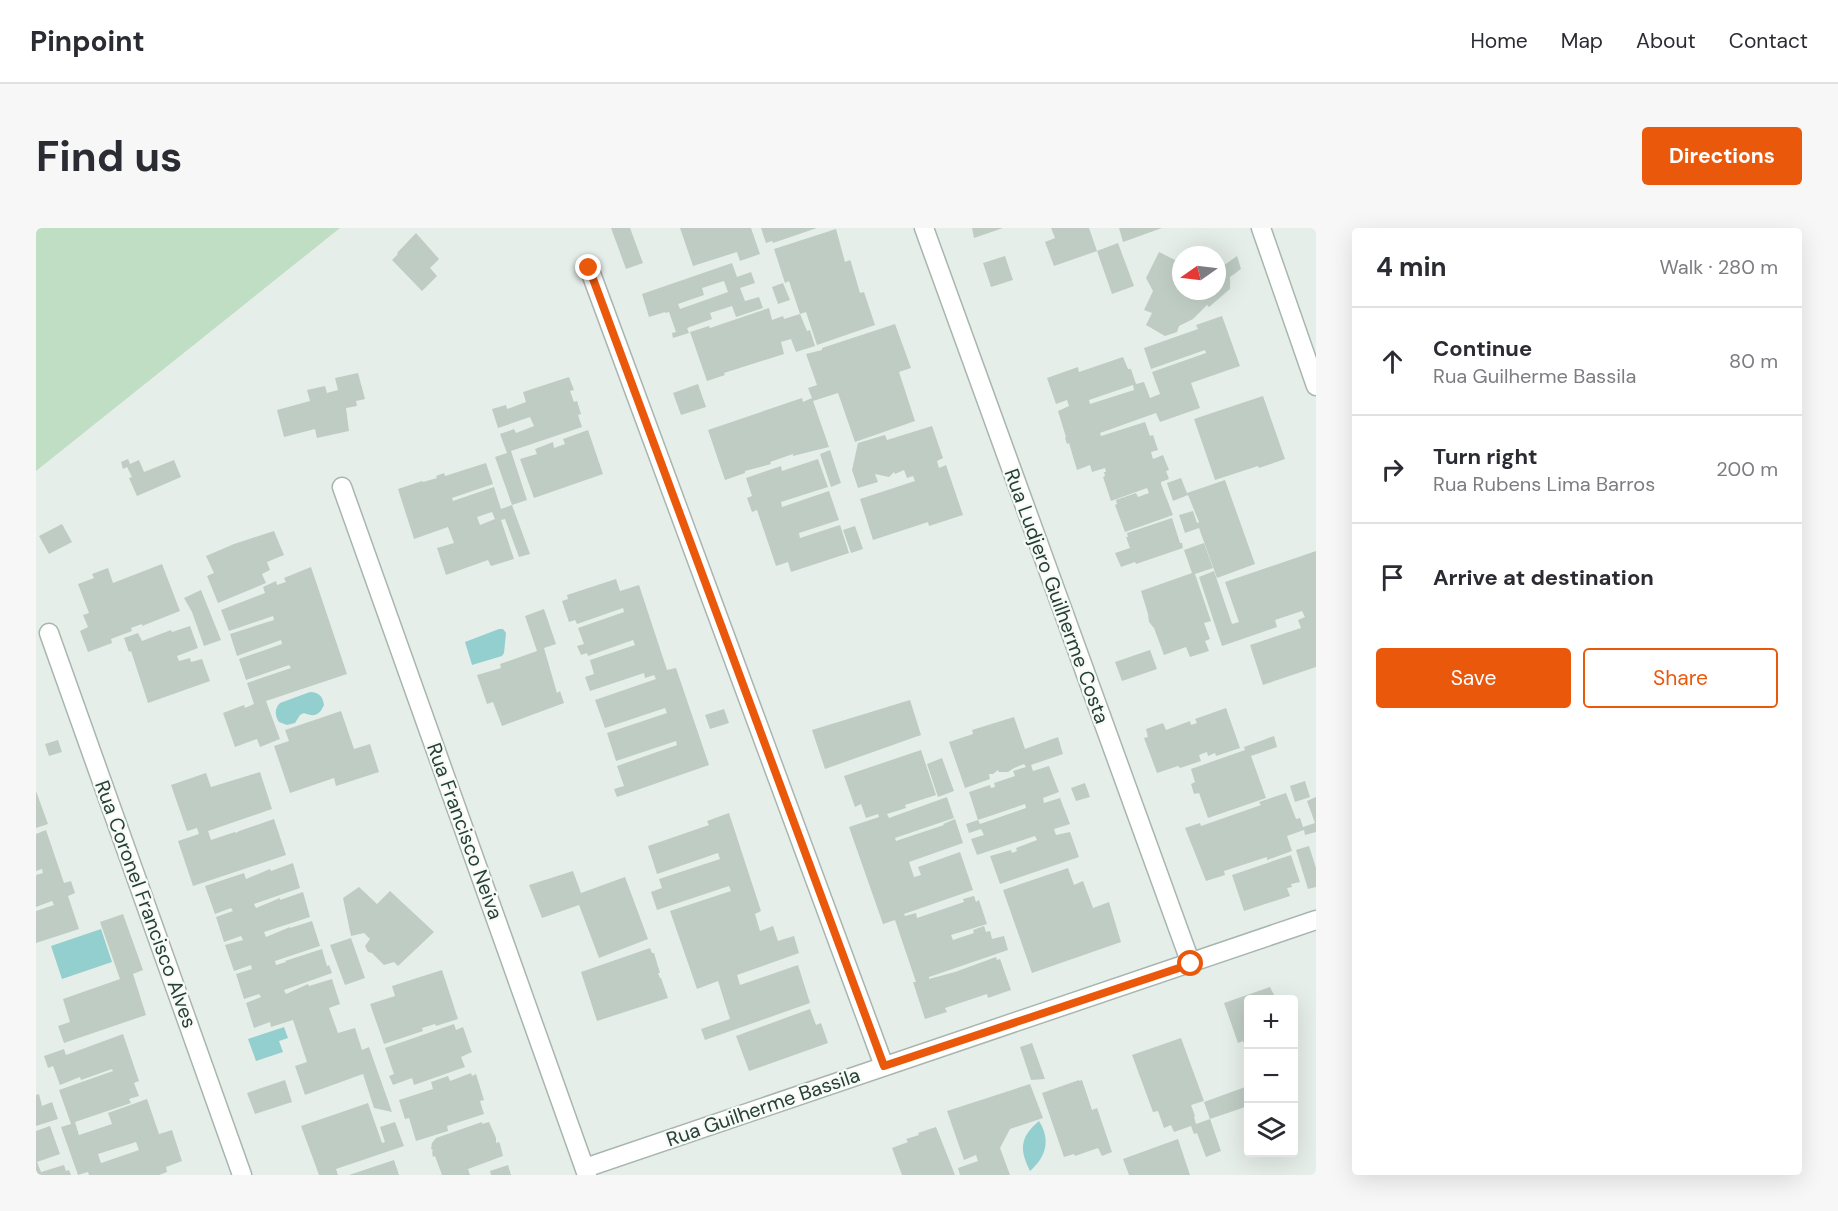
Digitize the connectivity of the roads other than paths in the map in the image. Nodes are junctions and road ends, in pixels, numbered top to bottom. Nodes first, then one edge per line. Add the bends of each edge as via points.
1 (924, 228) edge
2 (1261, 228) edge
3 (589, 268) dead end
4 (1316, 386) edge
5 (342, 487) dead end
6 (49, 633) dead end
7 (1316, 920) edge
8 (1191, 964) junction
9 (884, 1066) junction
10 (586, 1171) edge
11 (242, 1175) edge

1 - 8 street, Rua Ludjero Guilherme Costa
2 - 4 street
3 - 9 street
5 - 10 street, Rua Francisco Neiva
6 - 11 street, Rua Coronel Francisco Alves
7 - 8 street, Rua Guilherme Bassila
8 - 9 street, Rua Guilherme Bassila
9 - 10 street, Rua Guilherme Bassila

